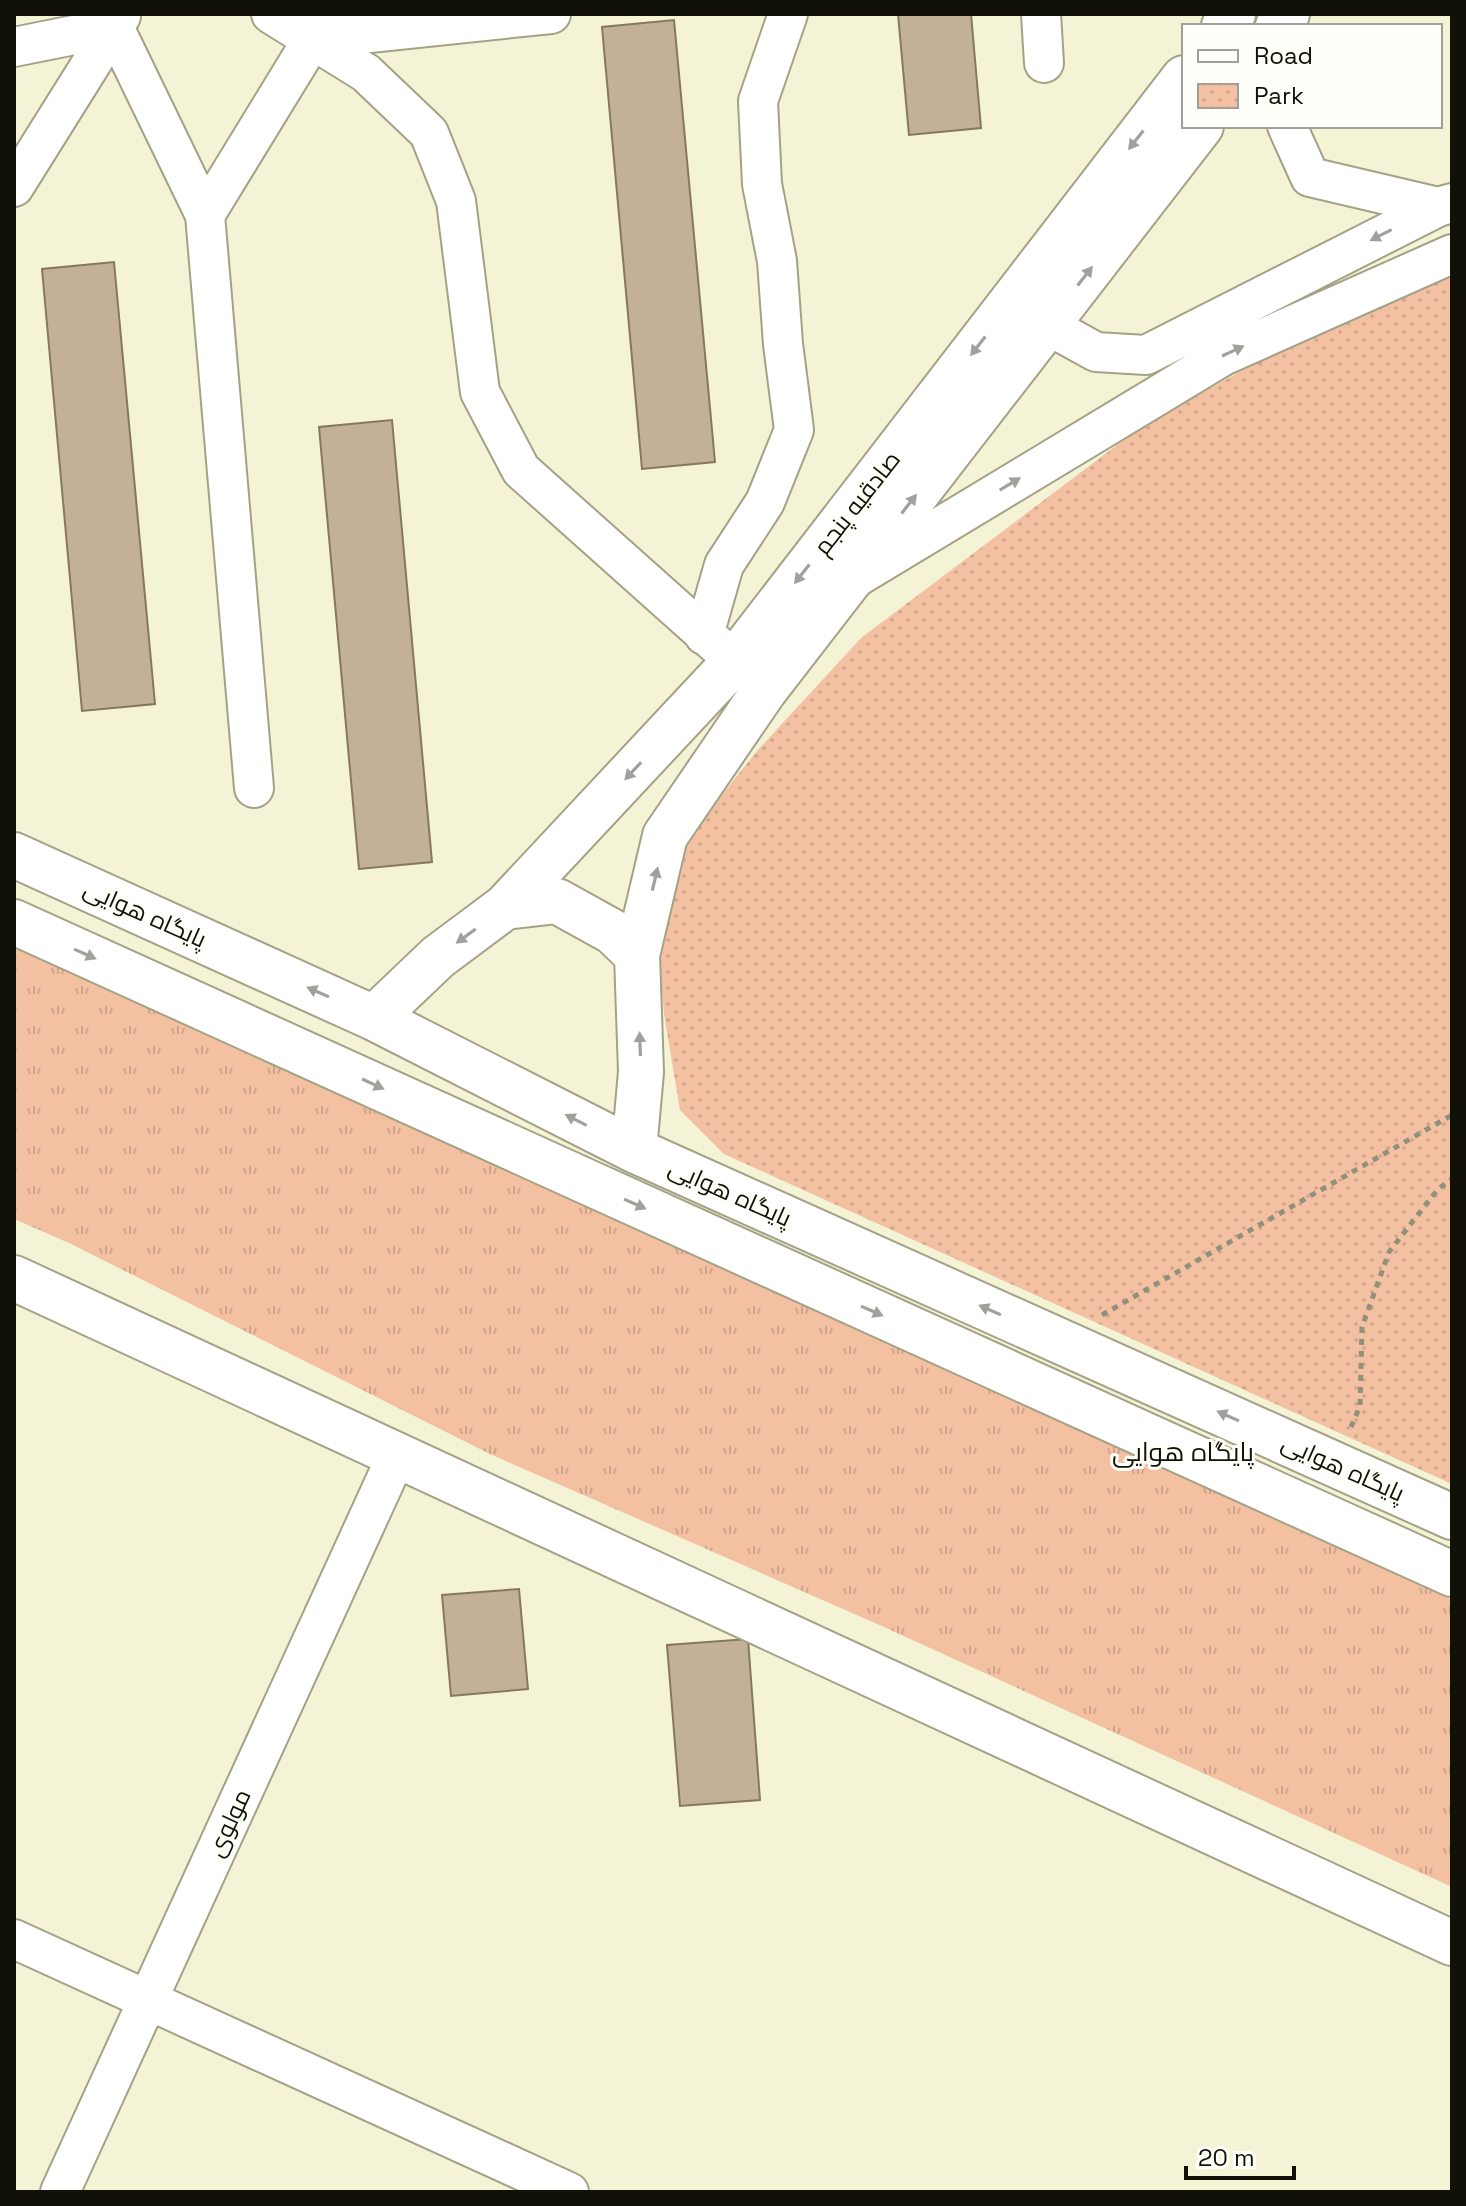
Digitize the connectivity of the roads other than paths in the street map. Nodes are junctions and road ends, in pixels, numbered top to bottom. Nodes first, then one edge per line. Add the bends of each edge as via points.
1 (271, 14) edge
2 (551, 14) edge
3 (788, 14) edge
4 (1041, 14) edge
5 (118, 21) edge
6 (320, 27) edge
7 (14, 47) edge
8 (1044, 63) dead end
9 (1182, 81) edge
10 (1199, 128) edge
11 (1288, 128) edge
12 (14, 187) edge
13 (1445, 205) edge
14 (205, 215) junction
15 (1452, 254) edge
16 (1009, 305) junction
17 (1048, 324) junction
18 (848, 583) junction
19 (734, 662) junction
20 (254, 788) dead end
21 (14, 855) edge
22 (505, 907) junction
23 (14, 922) edge
24 (637, 955) junction
25 (374, 1018) junction
26 (634, 1150) junction
27 (14, 1278) edge
28 (397, 1455) junction
29 (1315, 1456) junction
30 (1273, 1492) junction
31 (1452, 1517) edge
32 (1452, 1574) edge
33 (14, 1939) edge
34 (1452, 1943) edge
35 (148, 2001) junction
36 (60, 2192) edge
37 (569, 2192) edge

1 - 6 street
2 - 6 street
3 - 19 street via 758,101 762,184 777,261 794,430 765,502 724,565
4 - 8 street
5 - 7 street
5 - 12 street
5 - 14 street
6 - 14 street
6 - 19 street via 429,133 456,201 480,392 521,470
9 -> 16 street, صادقیه پنجم
17 -> 10 street, صادقیه پنجم
11 - 13 street via 1310,177
13 -> 17 street via 1146,355 1096,352
14 - 20 street
18 -> 15 street via 1223,356
16 - 17 street
16 -> 19 street, صادقیه پنجم
18 -> 17 street, صادقیه پنجم
18 - 19 street, صادقیه پنجم
19 -> 22 street, صادقیه پنجم
24 -> 19 street, صادقیه پنجم via 665,836
25 -> 21 street, پایگاه هوایی
22 - 24 street via 557,901 613,932
22 -> 25 street, صادقیه پنجم via 438,957
23 -> 30 street, پایگاه هوایی
26 -> 24 street, صادقیه پنجم via 641,1072
26 -> 25 street, پایگاه هوایی
29 -> 26 street, پایگاه هوایی
27 - 28 street
28 - 34 street
28 - 35 street, مولوی
29 - 30 street
29 - 31 street, پایگاه هوایی
30 - 32 street, پایگاه هوایی
33 - 35 street
35 - 36 street, مولوی
35 - 37 street

